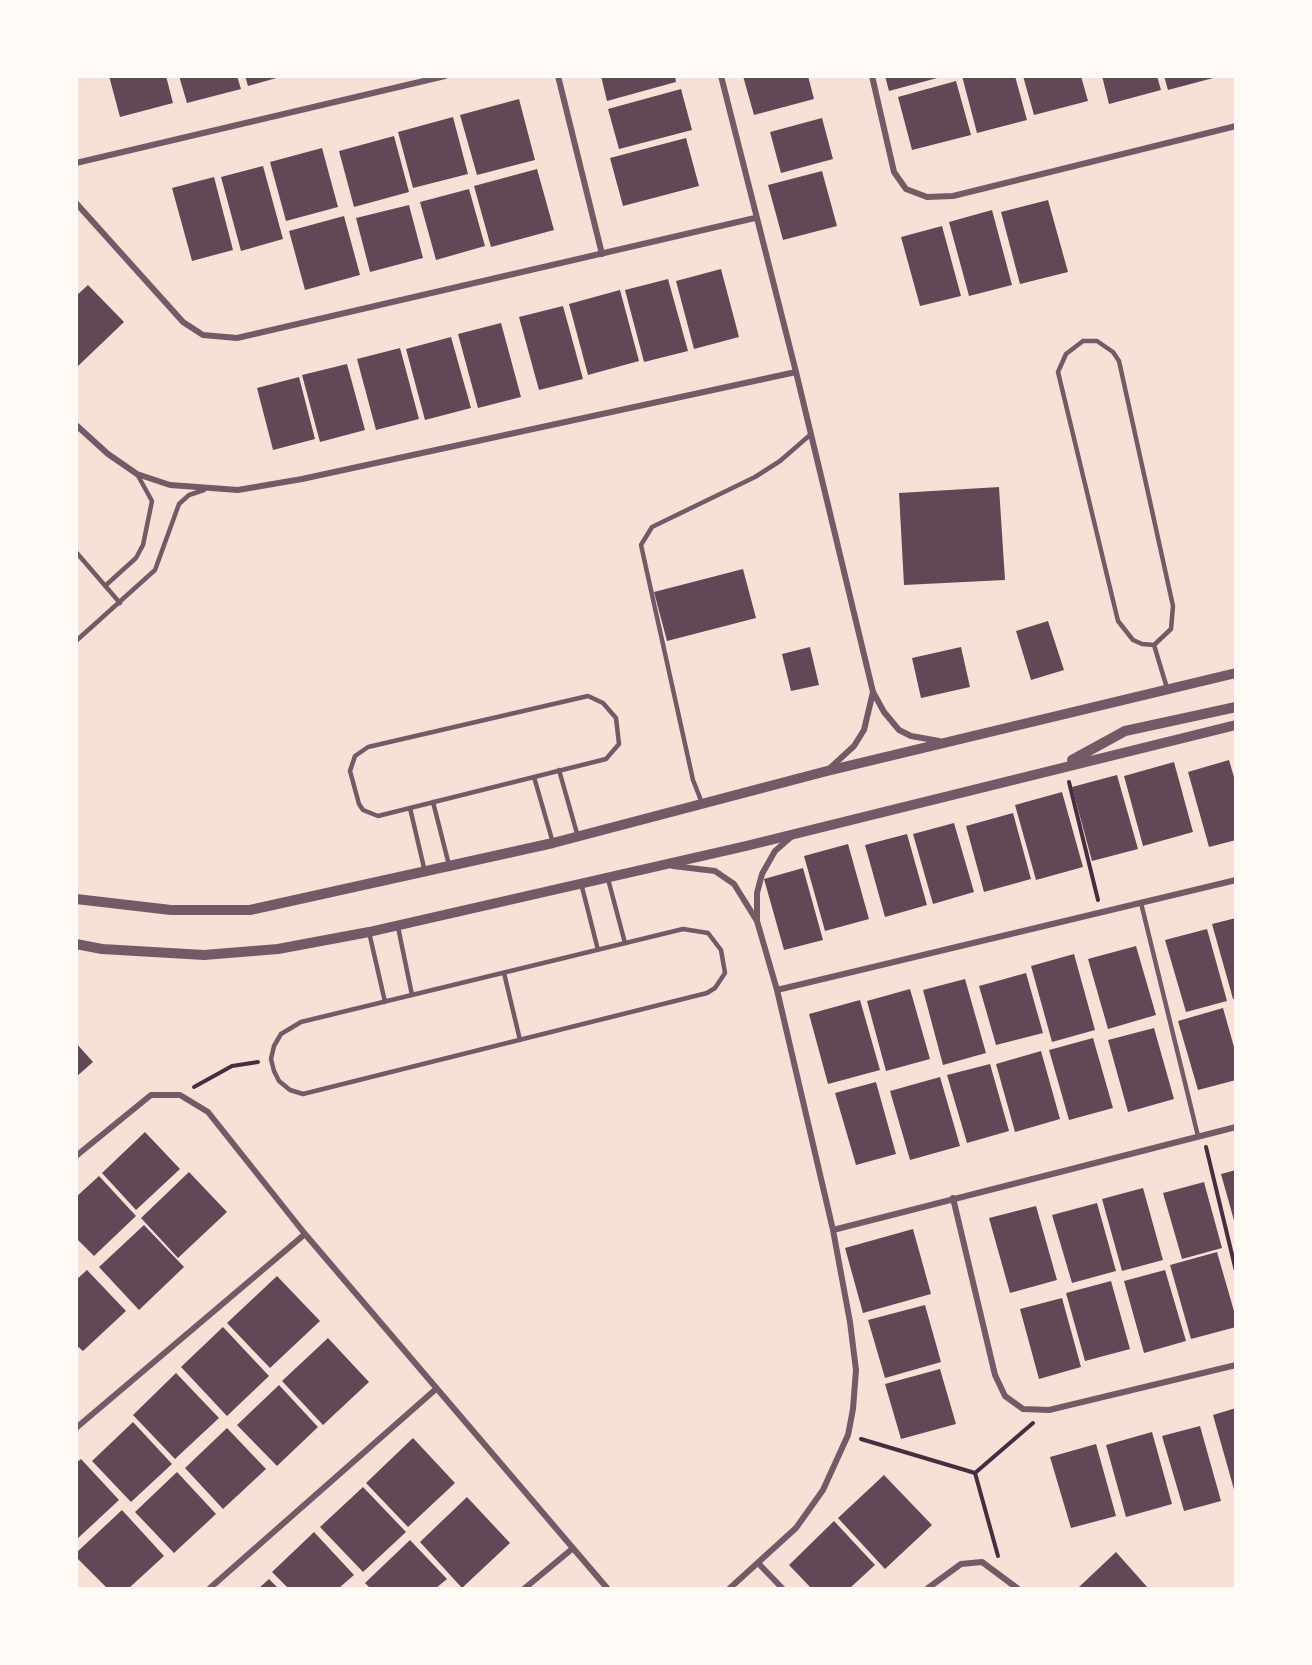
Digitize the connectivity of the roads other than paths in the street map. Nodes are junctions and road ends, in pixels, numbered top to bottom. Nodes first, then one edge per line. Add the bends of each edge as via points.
1 (445, 76) edge
2 (558, 76) edge
3 (721, 76) edge
4 (872, 76) edge
5 (1236, 126) edge
6 (76, 163) edge
7 (76, 203) edge
8 (755, 218) junction
9 (602, 254) junction
10 (796, 372) junction
11 (76, 425) edge
12 (810, 435) junction
13 (137, 474) junction
14 (204, 490) junction
15 (76, 552) edge
16 (105, 586) junction
17 (120, 603) junction
18 (76, 641) edge
19 (1154, 645) junction
20 (1236, 673) edge
21 (1167, 689) junction
22 (873, 692) junction
23 (1236, 707) edge
24 (1236, 725) edge
25 (945, 742) junction
26 (1062, 767) junction
27 (559, 771) junction
28 (827, 771) junction
29 (534, 777) junction
30 (433, 802) junction
31 (702, 803) junction
32 (410, 808) junction
33 (797, 832) junction
34 (578, 837) junction
35 (553, 843) junction
36 (657, 866) junction
37 (449, 867) junction
38 (425, 873) junction
39 (608, 877) junction
40 (1236, 880) edge
41 (581, 883) junction
42 (76, 899) edge
43 (1141, 903) junction
44 (757, 921) junction
45 (397, 926) junction
46 (369, 932) junction
47 (625, 943) junction
48 (76, 944) edge
49 (598, 950) junction
50 (504, 973) junction
51 (777, 990) junction
52 (412, 995) junction
53 (385, 1002) junction
54 (520, 1040) junction
55 (1236, 1127) edge
56 (1200, 1136) junction
57 (76, 1156) edge
58 (953, 1198) junction
59 (833, 1230) junction
60 (305, 1233) junction
61 (1236, 1365) edge
62 (436, 1389) junction
63 (76, 1428) edge
64 (572, 1549) junction
65 (759, 1564) junction
66 (210, 1588) edge
67 (525, 1588) edge
68 (607, 1588) edge
69 (730, 1588) edge
70 (782, 1588) edge
71 (928, 1588) edge
72 (1017, 1588) edge

1 - 6 street
2 - 9 street
3 - 8 street
4 - 5 street via 894,172 906,189 927,197 953,196
7 - 9 street via 183,322 203,335 237,338
8 - 9 street
8 - 10 street
10 - 12 street
10 - 14 street via 302,479 238,490
11 - 13 street
12 - 22 street
12 - 31 lane via 780,462 755,477 661,521 652,527 641,545 693,780
13 - 14 street via 170,485
13 - 16 lane via 152,501 143,545 136,558
14 - 17 lane via 179,504 155,570
15 - 16 lane
16 - 17 lane
17 - 18 lane
19 - 19 lane via 1171,629 1173,606 1119,361 1097,341 1083,341 1066,354 1058,372 1118,621 1133,640
19 - 21 lane
20 - 21 street
21 - 25 street
22 - 25 street via 900,730
22 - 28 street via 864,730 854,746
23 - 26 street via 1125,731
24 - 26 street
25 - 28 street
26 - 33 street
27 - 29 lane
27 - 32 lane via 606,759 616,750 621,738 616,718 603,703 588,696 368,747 356,756 350,771 363,810 378,816
27 - 34 lane
28 - 31 street
29 - 30 lane
29 - 35 lane
30 - 32 lane
30 - 37 lane
31 - 34 street
32 - 38 lane
33 - 36 street
33 - 44 street via 775,851 762,874
34 - 35 street
35 - 37 street
36 - 39 street
36 - 44 street via 715,871 734,884
37 - 38 street
38 - 42 street via 250,910 171,910
39 - 41 street
39 - 47 lane
40 - 43 street
41 - 45 street
41 - 49 lane
43 - 51 street
43 - 56 lane
44 - 51 street
45 - 46 street
45 - 52 lane
46 - 48 street via 278,949 204,955
46 - 53 lane
47 - 49 lane
47 - 54 lane via 683,929 708,933 721,950 725,973 715,988 706,993
49 - 50 lane
50 - 52 lane
50 - 54 lane
51 - 59 street
52 - 53 lane
53 - 54 lane via 290,1027 274,1046 272,1059 279,1081 303,1094
55 - 56 street
56 - 58 street
57 - 60 street via 151,1095 180,1095 208,1112
58 - 59 street
58 - 61 street via 995,1375 1005,1396 1023,1408 1049,1410
59 - 65 street via 856,1370 848,1435 823,1490 796,1528
60 - 62 street
60 - 63 street
62 - 64 street
62 - 66 street
64 - 67 street
64 - 68 street
65 - 69 street
65 - 70 street
71 - 72 street via 961,1564 982,1562

